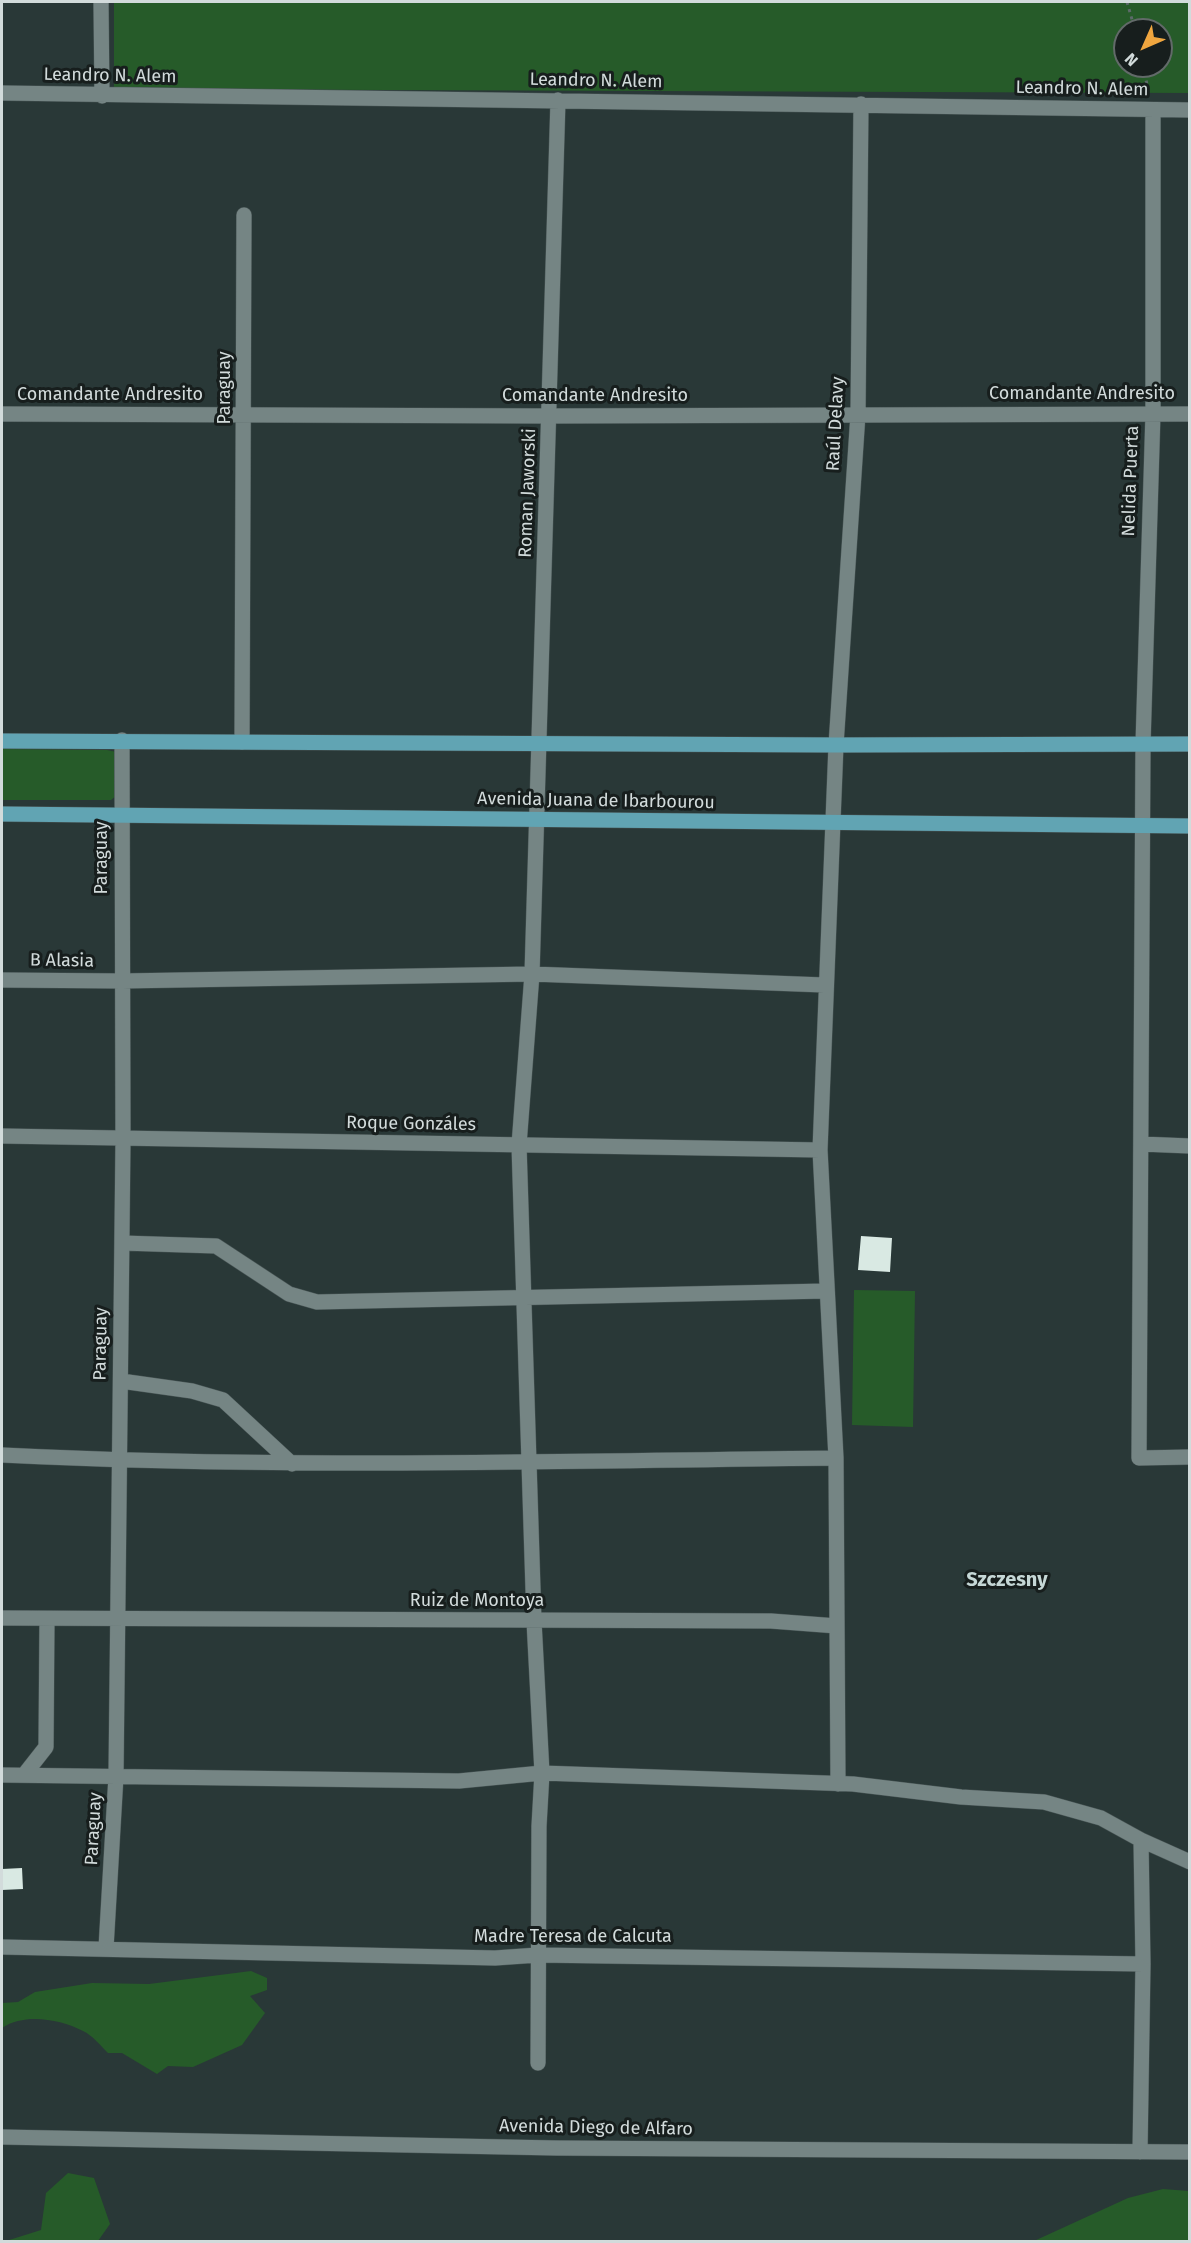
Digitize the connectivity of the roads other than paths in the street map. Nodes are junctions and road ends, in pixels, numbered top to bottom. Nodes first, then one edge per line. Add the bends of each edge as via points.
1 (101, 2) edge
2 (2, 93) edge
3 (102, 96) junction
4 (558, 100) junction
5 (861, 104) junction
6 (1153, 110) junction
7 (1190, 110) edge
8 (244, 215) dead end
9 (1153, 412) junction
10 (2, 414) edge
11 (858, 414) junction
12 (1190, 414) edge
13 (245, 415) junction
14 (549, 416) junction
15 (122, 740) junction
16 (2, 741) edge
17 (243, 742) junction
18 (540, 744) junction
19 (1143, 744) junction
20 (1190, 744) edge
21 (836, 745) junction
22 (2, 814) edge
23 (121, 814) junction
24 (538, 820) junction
25 (832, 822) junction
26 (1143, 826) junction
27 (1190, 826) edge
28 (532, 974) junction
29 (2, 980) edge
30 (122, 981) junction
31 (824, 985) junction
32 (2, 1136) edge
33 (123, 1140) junction
34 (1141, 1144) junction
35 (519, 1145) junction
36 (1190, 1146) edge
37 (820, 1150) junction
38 (122, 1243) junction
39 (826, 1291) junction
40 (524, 1296) junction
41 (121, 1381) junction
42 (2, 1455) edge
43 (1190, 1456) edge
44 (836, 1458) junction
45 (120, 1461) junction
46 (529, 1461) junction
47 (292, 1464) junction
48 (2, 1618) edge
49 (47, 1619) junction
50 (117, 1619) junction
51 (534, 1621) junction
52 (837, 1626) junction
53 (542, 1773) junction
54 (2, 1775) edge
55 (24, 1775) junction
56 (116, 1776) junction
57 (838, 1784) junction
58 (1141, 1840) junction
59 (1190, 1862) edge
60 (2, 1947) edge
61 (106, 1948) junction
62 (538, 1955) junction
63 (1143, 1964) junction
64 (538, 2063) dead end
65 (2, 2137) edge
66 (1140, 2152) junction
67 (1190, 2152) edge

1 - 3 street
2 - 3 street, Leandro N. Alem
3 - 4 street, Leandro N. Alem
4 - 5 street, Leandro N. Alem
4 - 14 street, Roman Jaworski
5 - 6 street, Leandro N. Alem
5 - 11 street, Raúl Delavy
6 - 7 street, Leandro N. Alem
6 - 9 street, Nelida Puerta
8 - 13 street, Paraguay
9 - 11 street, Comandante Andresito
9 - 12 street, Comandante Andresito
9 - 19 street, Nelida Puerta
10 - 13 street, Comandante Andresito
11 - 14 street, Comandante Andresito
11 - 21 street, Raúl Delavy
13 - 14 street, Comandante Andresito
13 - 17 street, Paraguay
14 - 18 street, Roman Jaworski
15 - 16 main road
15 - 17 main road
15 - 23 street, Paraguay
17 - 18 main road
18 - 21 main road
18 - 24 street, Roman Jaworski
19 - 20 main road
19 - 21 main road
19 - 26 street, Nelida Puerta
21 - 25 street, Raúl Delavy
22 - 23 main road, Avenida Juana de Ibarbourou
23 - 24 main road, Avenida Juana de Ibarbourou
23 - 30 street, Paraguay
24 - 25 main road, Avenida Juana de Ibarbourou
24 - 28 street, Roman Jaworski
25 - 26 main road, Avenida Juana de Ibarbourou
25 - 31 street, Raúl Delavy
26 - 27 main road, Avenida Juana de Ibarbourou
26 - 34 street, Nelida Puerta
28 - 30 street, B Alasia
28 - 31 street, B Alasia
28 - 35 street, Roman Jaworski
29 - 30 street, B Alasia
30 - 33 street, Paraguay
31 - 37 street, Raúl Delavy
32 - 33 street, Roque Gonzáles
33 - 35 street, Roque Gonzáles
33 - 38 street, Paraguay
34 - 36 street
34 - 43 street, Nelida Puerta via 1139,1458
35 - 37 street, Roque Gonzáles
35 - 40 street, Roman Jaworski
37 - 39 street, Raúl Delavy
38 - 40 street via 216,1246 289,1294 317,1302
38 - 41 street, Paraguay
39 - 40 street
39 - 44 street, Raúl Delavy
40 - 46 street, Roman Jaworski
41 - 45 street, Paraguay
41 - 47 street via 192,1391 223,1400
42 - 45 street
44 - 46 street
44 - 52 street
45 - 47 street
45 - 50 street, Paraguay
46 - 47 street
46 - 51 street, Roman Jaworski
48 - 49 street, Ruiz de Montoya
49 - 50 street, Ruiz de Montoya
49 - 55 street via 46,1747
50 - 51 street, Ruiz de Montoya
50 - 56 street, Paraguay
51 - 52 street, Ruiz de Montoya via 771,1621
51 - 53 street, Roman Jaworski
52 - 57 street
53 - 56 street via 459,1781
53 - 57 street
53 - 62 street, Roman Jaworski
54 - 55 street
55 - 56 street
56 - 61 street, Paraguay
57 - 58 street via 1044,1802 1101,1818
58 - 59 street
58 - 63 street
60 - 61 street, Madre Teresa de Calcuta
61 - 62 street, Madre Teresa de Calcuta via 495,1958
62 - 63 street, Madre Teresa de Calcuta
62 - 64 street, Roman Jaworski
63 - 66 street
65 - 66 street, Avenida Diego de Alfaro
66 - 67 street, Avenida Diego de Alfaro

